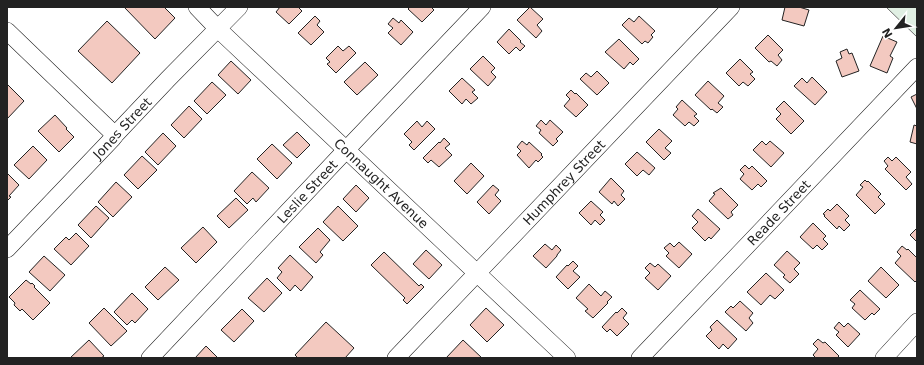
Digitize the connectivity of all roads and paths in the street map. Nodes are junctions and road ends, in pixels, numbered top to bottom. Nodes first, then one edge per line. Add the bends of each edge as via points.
1 (197, 7) edge
2 (239, 7) edge
3 (482, 7) edge
4 (731, 7) edge
5 (218, 29) junction
6 (7, 31) edge
7 (917, 67) edge
8 (115, 135) junction
9 (346, 150) junction
10 (7, 249) edge
11 (476, 273) junction
12 (917, 322) edge
13 (150, 358) edge
14 (396, 358) edge
15 (566, 358) edge
16 (640, 358) edge
17 (884, 358) edge

1 - 5 street, Connaught Avenue
2 - 5 street, Jones Street
3 - 9 street, Leslie Street
4 - 11 street, Humphrey Street
5 - 8 street, Jones Street
5 - 9 street, Connaught Avenue
6 - 8 street
7 - 16 street, Reade Street
8 - 10 street, Jones Street
9 - 11 street, Connaught Avenue
9 - 13 street, Leslie Street
11 - 14 street, Humphrey Street
11 - 15 street, Connaught Avenue
12 - 17 street

